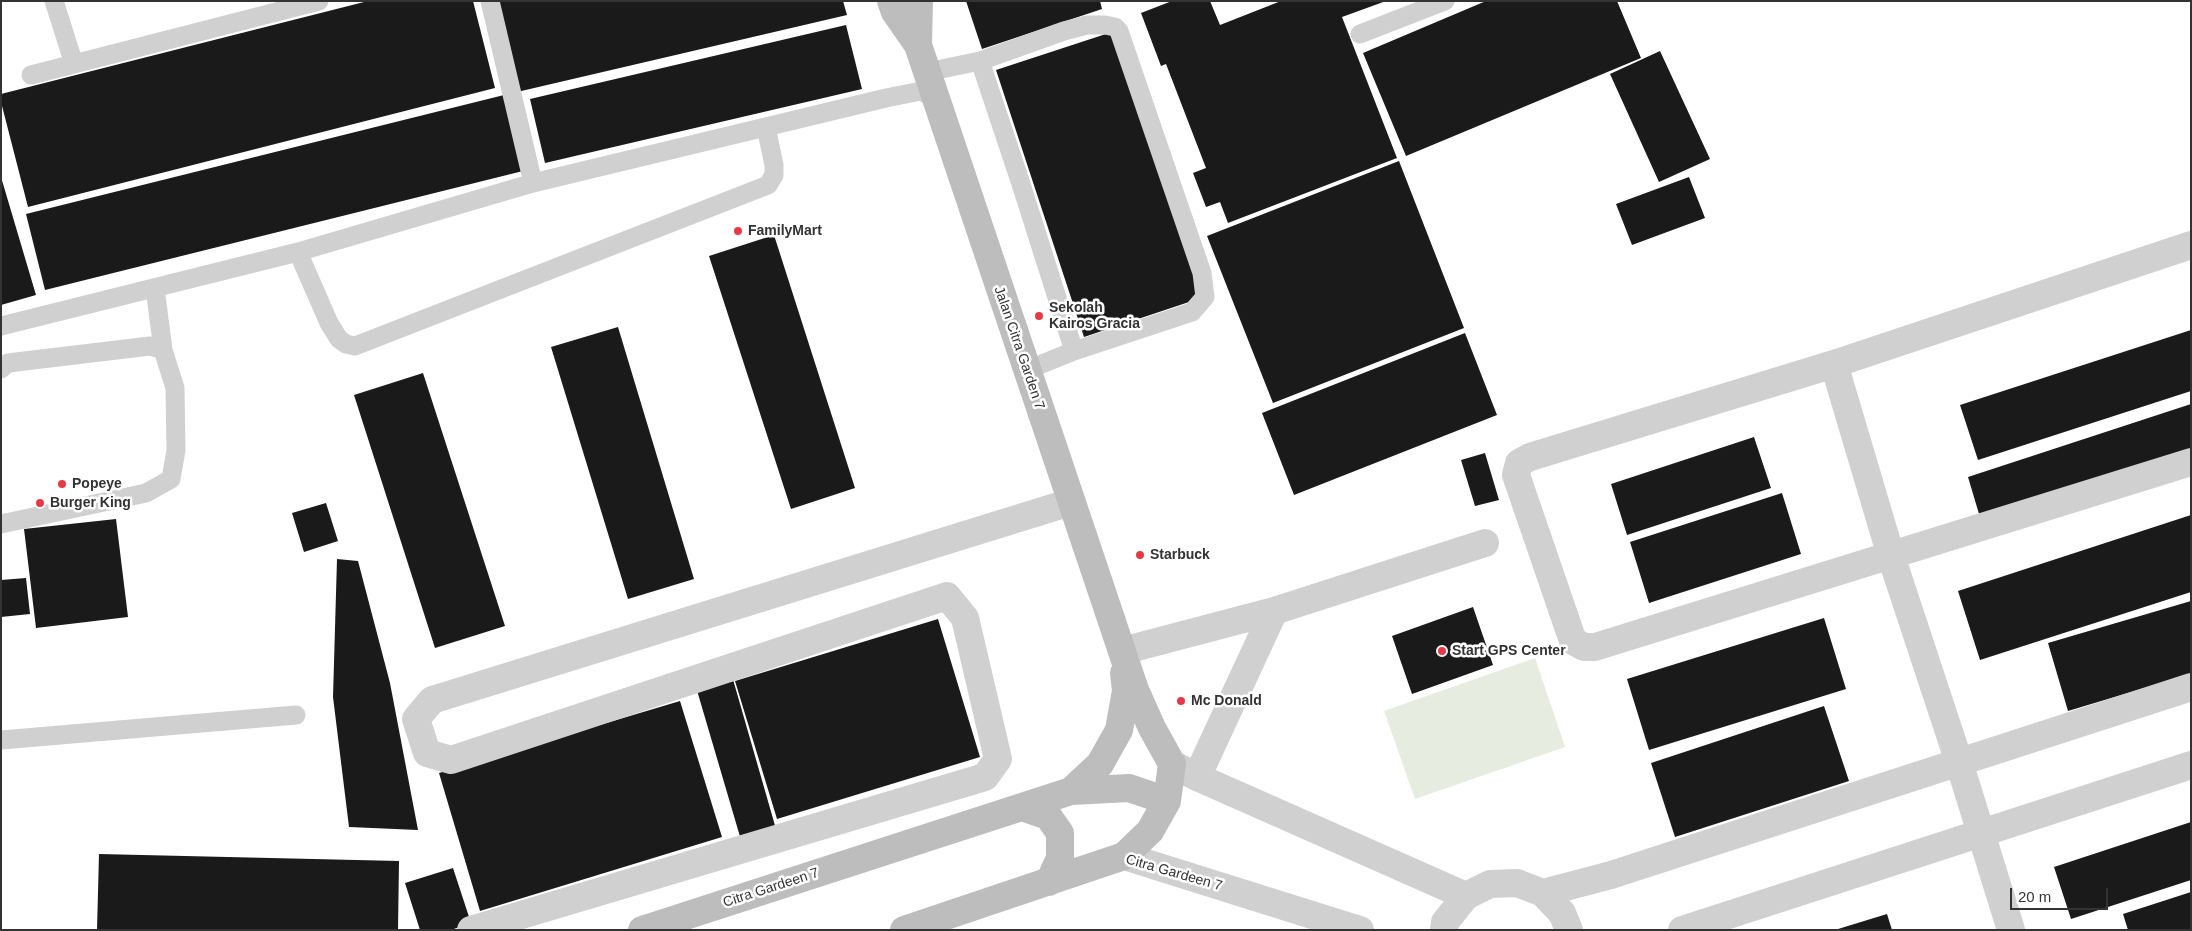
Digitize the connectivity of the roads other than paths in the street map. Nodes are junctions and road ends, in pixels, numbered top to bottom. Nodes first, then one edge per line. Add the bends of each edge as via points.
1 (54, 1) edge
2 (319, 1) edge
3 (490, 1) edge
4 (891, 1) edge
5 (919, 1) edge
6 (1445, 1) edge
7 (1360, 34) dead end
8 (918, 45) junction
9 (980, 62) junction
10 (74, 64) junction
11 (927, 72) junction
12 (30, 75) dead end
13 (937, 107) junction
14 (766, 128) junction
15 (533, 184) junction
16 (2191, 246) edge
17 (298, 252) junction
18 (155, 288) junction
19 (1, 326) edge
20 (163, 350) junction
21 (1074, 351) junction
22 (1834, 364) junction
23 (1, 369) edge
24 (1026, 370) junction
25 (2191, 462) edge
26 (1071, 502) junction
27 (1, 524) edge
28 (1485, 543) dead end
29 (1891, 556) junction
30 (1274, 611) junction
31 (1122, 652) junction
32 (2191, 687) edge
33 (296, 715) dead end
34 (1, 740) edge
35 (1959, 762) junction
36 (1172, 764) junction
37 (2191, 765) edge
38 (1197, 777) junction
39 (1071, 791) junction
40 (1167, 800) junction
41 (1022, 808) junction
42 (1980, 834) junction
43 (1124, 856) junction
44 (1049, 882) junction
45 (1543, 893) junction
46 (1466, 896) junction
47 (471, 930) edge
48 (642, 930) edge
49 (904, 930) edge
50 (1360, 930) edge
51 (1444, 930) edge
52 (1569, 930) edge
53 (1682, 930) edge
54 (2011, 930) edge

1 - 10 lane
2 - 10 lane
3 - 15 lane
4 - 8 main road, Jalan Citra Garden 7 via 894,12
5 - 8 main road, Jalan Citra Garden 7
6 - 7 lane
8 - 11 main road, Jalan Citra Garden 7
9 - 11 lane
9 - 21 lane
9 - 21 lane via 1087,25 1105,25 1119,31 1202,273 1205,298 1192,312
10 - 12 lane
11 - 13 main road, Jalan Citra Garden 7
13 - 14 lane via 929,95 910,93
13 - 24 main road, Jalan Citra Garden 7
14 - 15 lane
14 - 17 lane via 774,165 774,175 768,185 355,346 339,338 329,323
15 - 17 lane
16 - 22 street
17 - 18 lane
18 - 19 lane
18 - 20 lane
20 - 23 lane via 150,346 131,348 8,364
20 - 27 lane via 175,388 176,450 171,480 146,493
21 - 24 lane
22 - 29 street
22 - 29 street via 1530,457 1519,463 1516,475 1573,641 1584,647 1595,647
24 - 26 main road, Jalan Citra Garden 7
25 - 29 street
26 - 31 main road, Jalan Citra Garden 7
26 - 47 street via 432,700 416,719 427,753 451,760 947,596 965,618 998,759 985,777
28 - 30 street
29 - 35 street
30 - 31 street
30 - 38 street
31 - 36 main road, Jalan Citra Garden 7 via 1142,706
31 - 39 main road, Jalan Citra Garden 7 via 1126,691 1119,730 1100,764
32 - 35 street
33 - 34 lane
35 - 42 street
35 - 45 street via 1611,875
36 - 38 street
36 - 40 main road
37 - 42 street
38 - 46 street
39 - 40 main road via 1129,788
39 - 41 main road, Citra Gardeen 7
40 - 43 main road via 1150,831
41 - 44 main road via 1048,816 1060,833 1060,858
41 - 48 main road, Citra Gardeen 7
42 - 53 street
42 - 54 street
43 - 44 main road, Citra Gardeen 7
43 - 50 street, Citra Gardeen 7
44 - 49 main road, Citra Gardeen 7
45 - 46 street via 1517,884 1490,884
45 - 52 street via 1562,913
46 - 51 street via 1445,922

